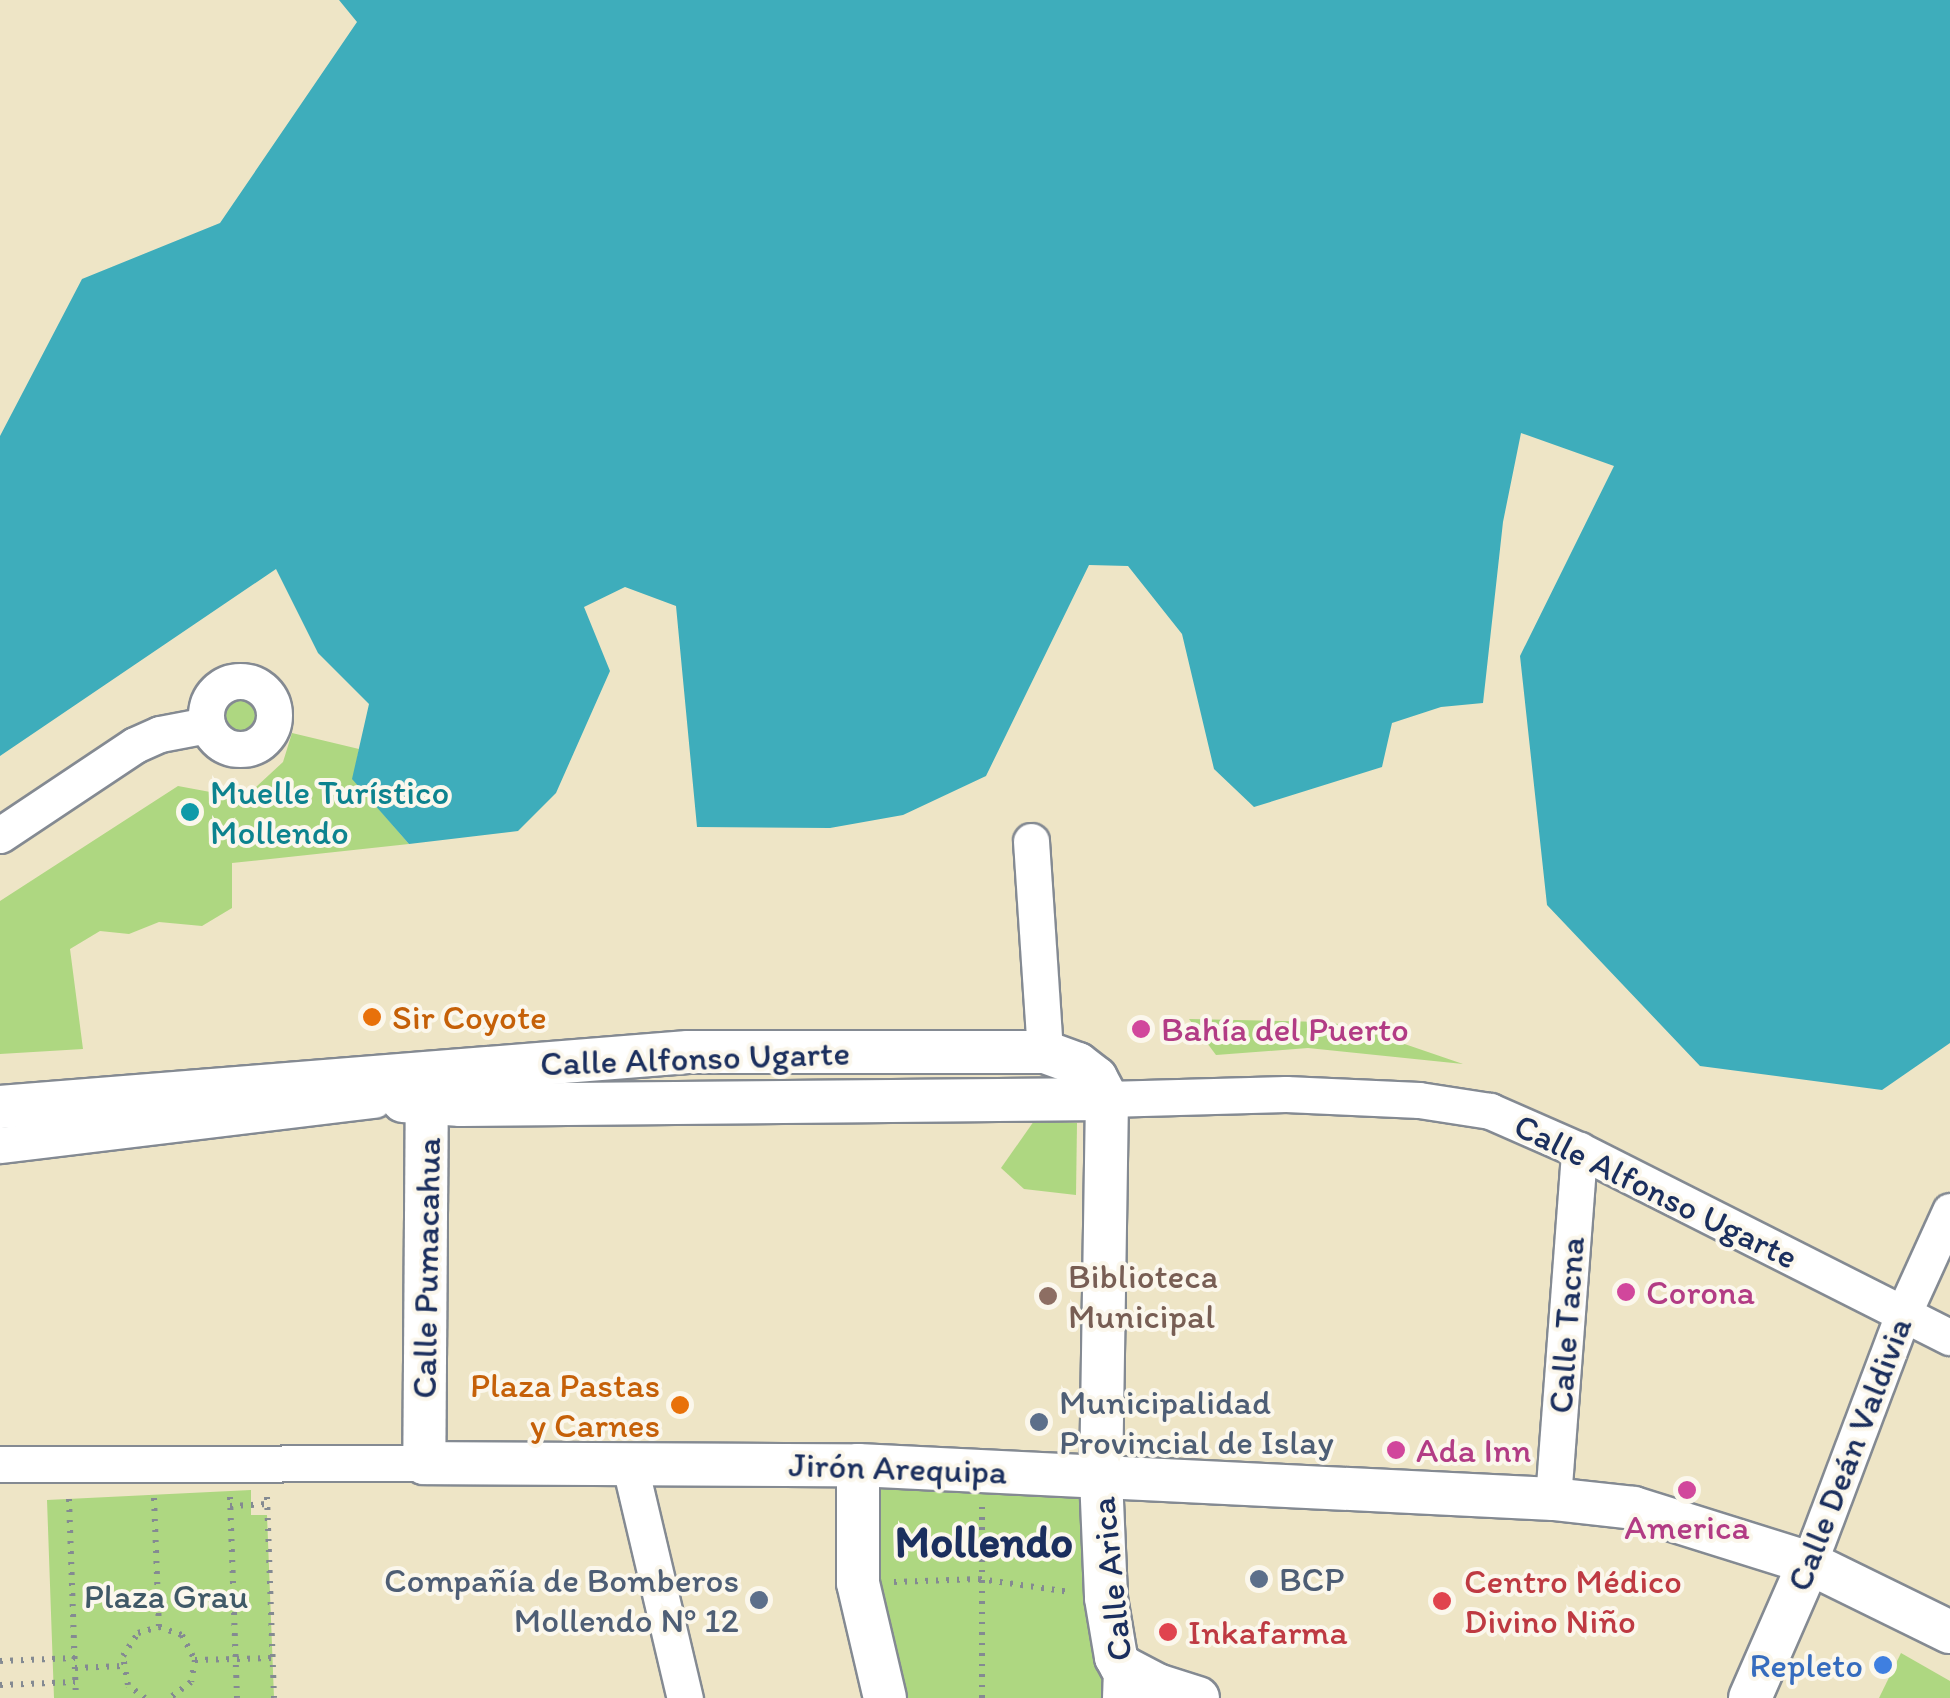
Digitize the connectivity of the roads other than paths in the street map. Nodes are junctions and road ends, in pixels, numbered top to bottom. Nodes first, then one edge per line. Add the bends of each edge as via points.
1 (206, 726) dead end
2 (0, 835) edge
3 (1031, 841) dead end
4 (1045, 1052) junction
5 (321, 1080) junction
6 (427, 1087) junction
7 (1107, 1099) junction
8 (374, 1100) junction
9 (0, 1107) edge
10 (0, 1145) edge
11 (1579, 1150) junction
12 (1950, 1211) edge
13 (1904, 1312) junction
14 (1950, 1337) edge
15 (628, 1462) junction
16 (424, 1463) junction
17 (0, 1464) edge
18 (858, 1464) junction
19 (1101, 1477) junction
20 (1553, 1499) junction
21 (1809, 1563) junction
22 (1948, 1627) edge
23 (1120, 1682) edge
24 (685, 1698) edge
25 (886, 1698) edge
26 (1198, 1698) edge
27 (1750, 1698) edge

1 - 2 street via 135,746
3 - 4 street
4 - 6 street, Calle Alfonso Ugarte via 688,1052
4 - 7 street, Calle Alfonso Ugarte via 1087,1071
5 - 6 street, Calle Alfonso Ugarte
5 - 8 street, Calle Alfonso Ugarte
5 - 9 street
6 - 7 street, Calle Alfonso Ugarte
6 - 8 street, Calle Alfonso Ugarte
6 - 16 street, Calle Pumacahua
7 - 11 street, Calle Alfonso Ugarte via 1286,1094 1419,1100 1490,1111
7 - 19 street, Calle Arica
8 - 10 street, Calle Alfonso Ugarte
11 - 13 street, Calle Alfonso Ugarte
11 - 20 street, Calle Tacna
12 - 13 street, Calle Deán Valdivia
13 - 14 street, Calle Alfonso Ugarte
13 - 21 street, Calle Deán Valdivia
15 - 16 street, Jirón Arequipa
15 - 18 street, Jirón Arequipa
15 - 24 street
16 - 17 street, Jirón Arequipa
18 - 19 street, Jirón Arequipa
18 - 25 street via 858,1584
19 - 20 street, Jirón Arequipa
19 - 23 street, Calle Arica via 1106,1598
20 - 21 street, Jirón Arequipa via 1634,1508
21 - 22 street, Jirón Arequipa
21 - 27 street, Calle Deán Valdivia
23 - 26 street via 1157,1684

